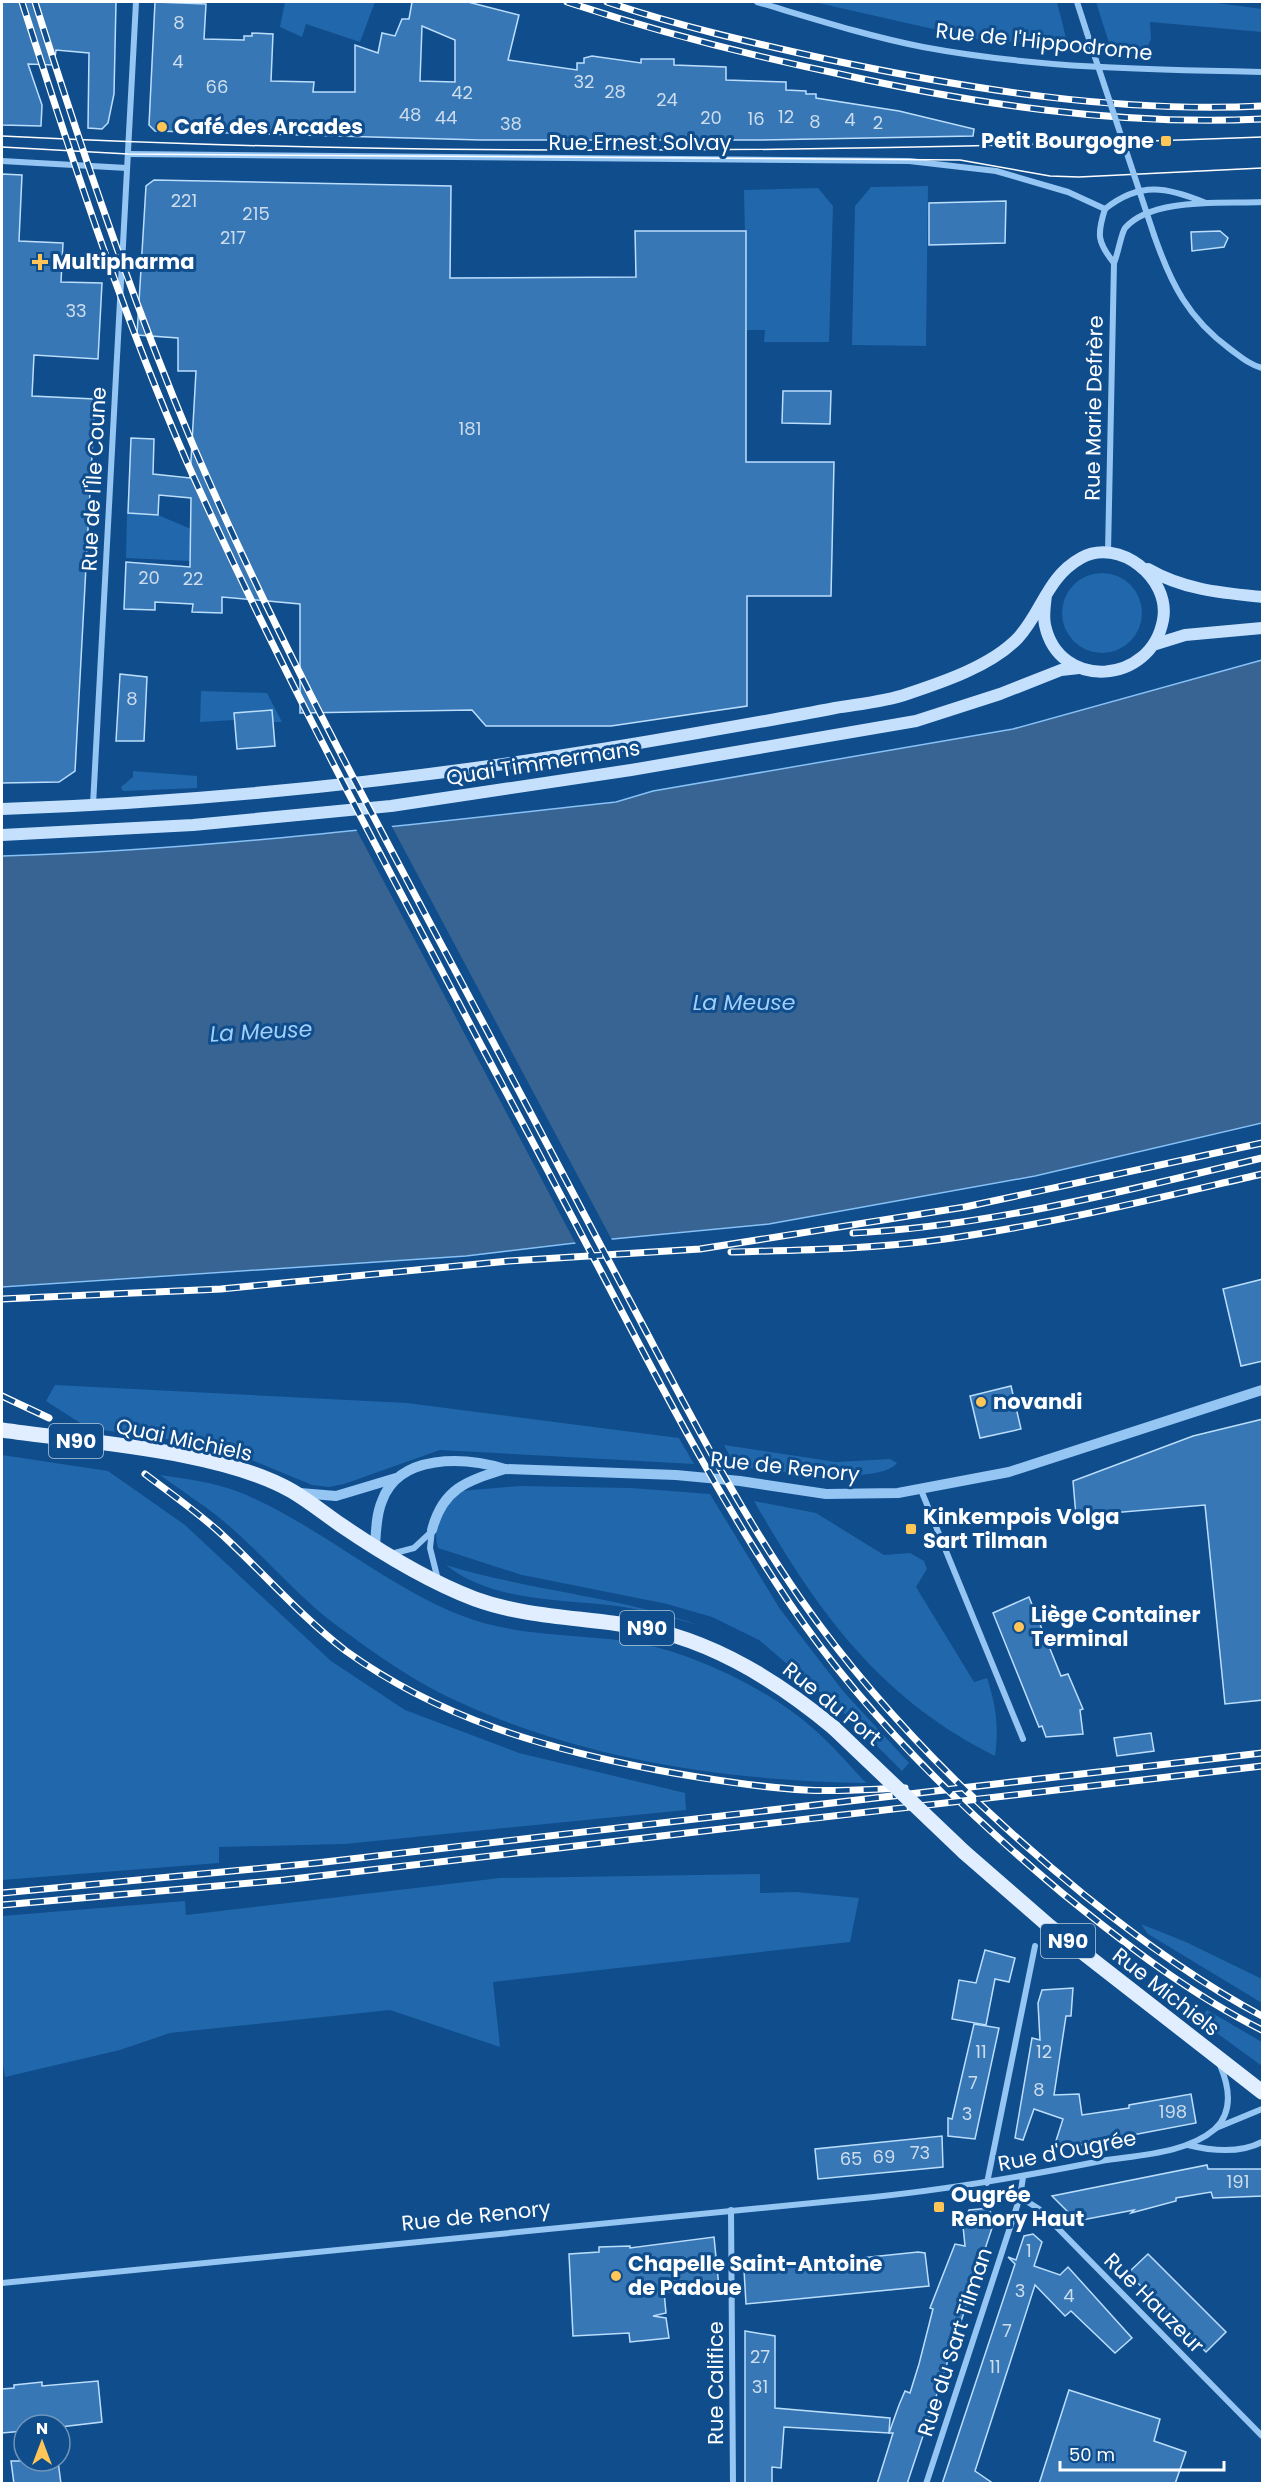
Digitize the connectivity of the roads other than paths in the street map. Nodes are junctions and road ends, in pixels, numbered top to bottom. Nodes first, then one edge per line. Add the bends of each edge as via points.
1 (136, 2) edge
2 (757, 2) edge
3 (1077, 2) edge
4 (1263, 72) edge
5 (128, 154) junction
6 (2, 161) edge
7 (127, 168) junction
8 (1263, 202) edge
9 (1209, 204) junction
10 (1105, 209) junction
11 (1114, 263) junction
12 (1263, 368) edge
13 (1108, 553) junction
14 (1141, 565) junction
15 (1046, 595) junction
16 (1263, 597) edge
17 (1263, 628) edge
18 (1156, 644) junction
19 (1079, 668) junction
20 (93, 806) junction
21 (2, 809) edge
22 (2, 835) edge
23 (1263, 1390) edge
24 (2, 1431) edge
25 (505, 1469) junction
26 (396, 1478) junction
27 (921, 1490) junction
28 (292, 1491) junction
29 (432, 1530) junction
30 (382, 1551) junction
31 (440, 1583) junction
32 (1023, 1739) dead end
33 (964, 1852) joint
34 (1035, 1946) dead end
35 (1218, 2059) junction
36 (1263, 2092) edge
37 (1263, 2109) edge
38 (1215, 2128) junction
39 (1263, 2142) edge
40 (1187, 2145) junction
41 (1263, 2148) edge
42 (1240, 2149) junction
43 (1023, 2177) junction
44 (987, 2183) junction
45 (954, 2189) joint
46 (1020, 2197) junction
47 (731, 2210) junction
48 (2, 2283) edge
49 (1263, 2436) edge
50 (733, 2484) edge
51 (926, 2484) edge

1 - 5 street, Rue de l'Île Coune
2 - 4 street, Rue de l'Hippodrome via 922,47 1000,59 1077,66
3 - 12 street, bridge via 1167,272 1185,307 1217,339 1252,365
5 - 7 street, Rue de l'Île Coune
5 - 10 street, Rue Ernest Solvay via 918,162 996,171 1068,192
6 - 7 street
7 - 20 street, Rue de l'Île Coune
8 - 9 street
9 - 10 street via 1176,190 1152,189 1122,197
9 - 11 street, Rue Marie Defrère via 1175,206 1138,216 1123,231
10 - 11 street via 1099,230 1102,248
11 - 13 street, Rue Marie Defrère
13 - 14 main road
13 - 15 main road via 1085,555 1061,571
14 - 16 main road via 1181,584
14 - 18 main road via 1159,588 1164,616
15 - 19 main road via 1044,624 1056,650
15 - 20 main road, Quai Timmermans via 1015,640 985,661 902,696 626,746 382,782
17 - 18 main road via 1185,635
18 - 19 main road via 1136,664 1126,668 1108,673
19 - 22 main road, Quai Timmermans via 1061,670 916,721 620,772 391,806 193,825
20 - 21 main road, Quai Timmermans
23 - 27 street, Rue de Renory via 1009,1472
24 - 28 main road, Quai Michiels / N90 via 196,1460 243,1472
25 - 26 street, Rue de Renory via 485,1463 427,1463
25 - 27 street, Rue de Renory via 676,1475 826,1494 875,1495
25 - 29 street, Rue de Renory via 458,1487 440,1507
26 - 28 street, Rue de Renory via 336,1496
26 - 30 street via 381,1501
27 - 32 street
28 - 30 main road, Quai Michiels / N90
29 - 30 street, Rue de Renory via 414,1548
29 - 31 street, Rue de Renory via 430,1548
30 - 31 main road, Rue du Port / N90
31 - 33 main road, Rue du Port / N90, bridge via 506,1609 646,1628 758,1672 834,1728
33 - 35 main road, Rue Michiels / N90
34 - 44 street
35 - 36 main road, Rue Michiels / N90
35 - 38 street via 1229,2094 1227,2107
37 - 38 street, Rue d'Ougrée
38 - 40 street, Rue d'Ougrée
39 - 42 street, Rue d'Ougrée
40 - 42 street, Rue d'Ougrée via 1212,2151
40 - 43 street, Rue d'Ougrée
41 - 42 street, Rue d'Ougrée
43 - 44 street, Rue d'Ougrée
43 - 46 street, Rue du Sart Tilman
44 - 45 street, Rue d'Ougrée
45 - 47 street, Rue de Renory
46 - 49 street, Rue Hauzeur via 1039,2209
46 - 51 street, Rue du Sart Tilman
47 - 48 street, Rue de Renory
47 - 50 street, Rue Califice

